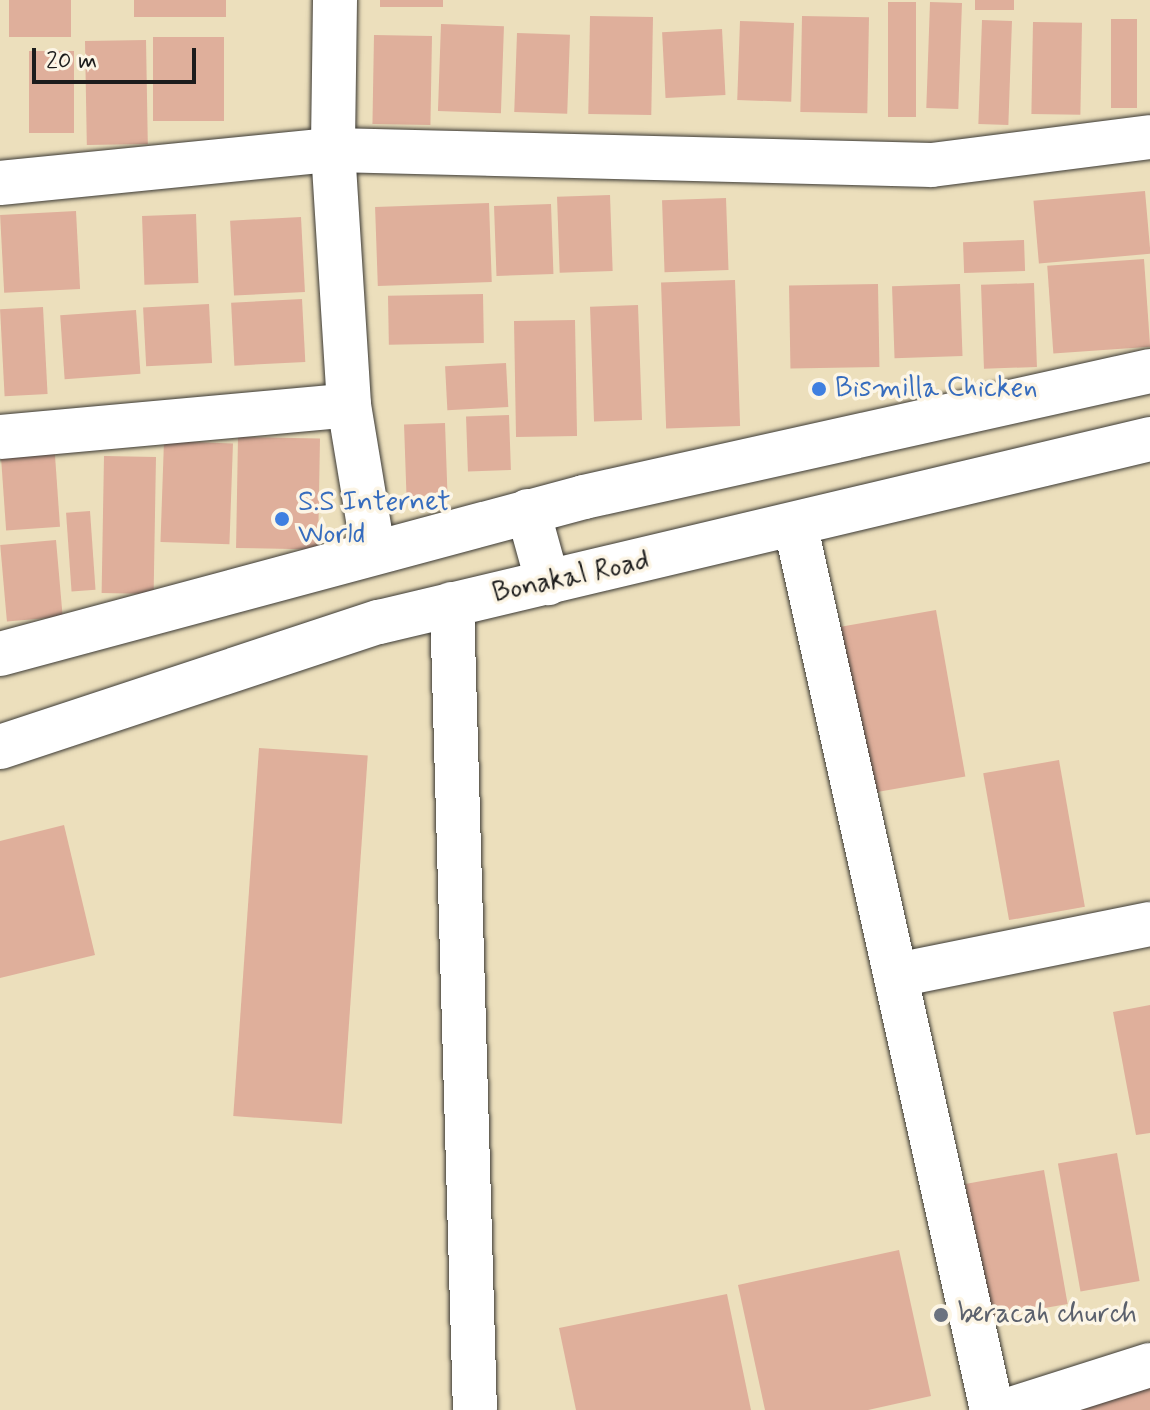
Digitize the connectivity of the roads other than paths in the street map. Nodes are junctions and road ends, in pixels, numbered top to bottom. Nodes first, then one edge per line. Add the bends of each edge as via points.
1 (335, 0) edge
2 (1150, 137) edge
3 (333, 150) junction
4 (0, 183) edge
5 (1150, 371) edge
6 (349, 405) junction
7 (0, 437) edge
8 (1150, 439) edge
9 (528, 511) junction
10 (796, 528) junction
11 (373, 550) junction
12 (548, 583) junction
13 (452, 604) junction
14 (0, 654) edge
15 (0, 747) edge
16 (1150, 924) edge
17 (897, 975) junction
18 (1150, 1365) edge
19 (475, 1410) edge
20 (992, 1410) edge
21 (1008, 1410) edge

1 - 3 street
2 - 3 street via 932,165
3 - 4 street
3 - 6 street
5 - 9 street
6 - 7 street
6 - 11 street
8 - 10 street, Bonakal Road
9 - 11 street
9 - 12 street
10 - 12 street, Bonakal Road
10 - 17 street
11 - 14 street
12 - 13 street, Bonakal Road
13 - 15 street, Bonakal Road
13 - 19 street
16 - 17 street
17 - 20 street
18 - 21 street

